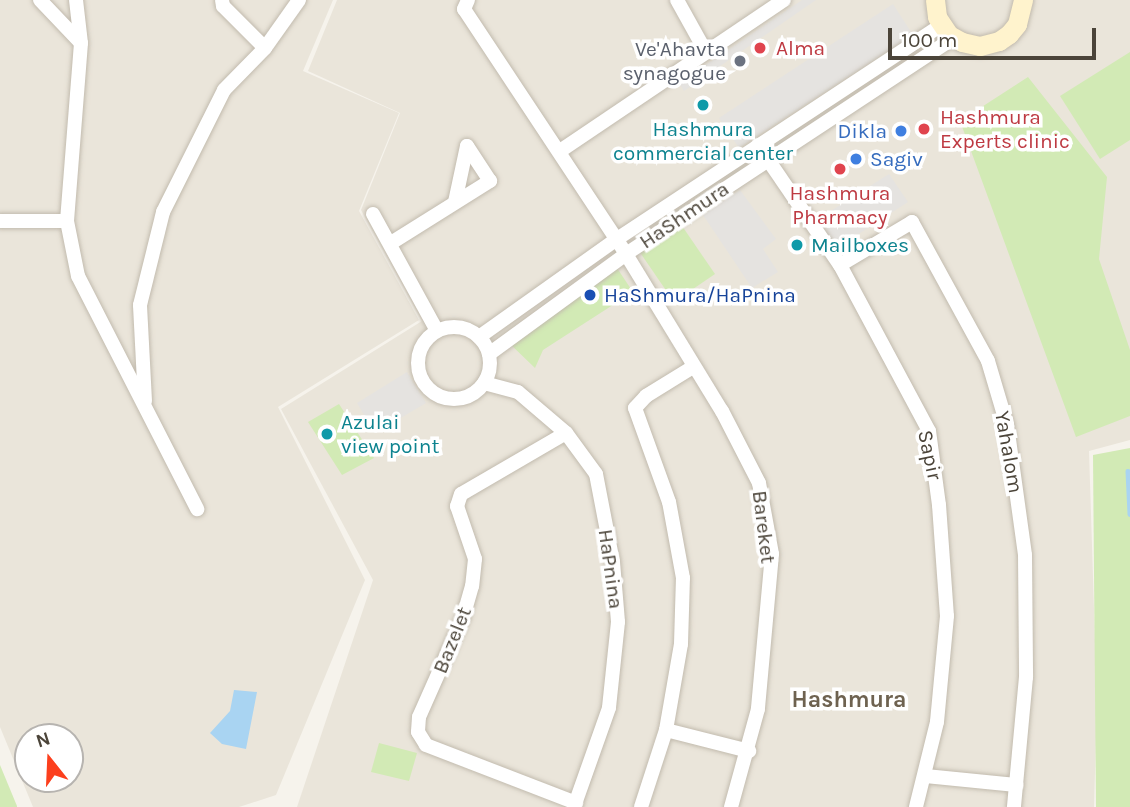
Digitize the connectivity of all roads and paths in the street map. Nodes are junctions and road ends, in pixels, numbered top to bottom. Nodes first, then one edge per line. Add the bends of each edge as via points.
1 (40, 0) edge
2 (76, 0) edge
3 (222, 0) edge
4 (299, 0) edge
5 (677, 0) edge
6 (784, 0) edge
7 (935, 0) edge
8 (1023, 0) edge
9 (466, 5) edge
10 (948, 32) junction
11 (81, 43) junction
12 (265, 48) junction
13 (706, 52) junction
14 (758, 145) junction
15 (560, 146) junction
16 (768, 159) junction
17 (455, 202) dead end
18 (373, 214) dead end
19 (0, 221) edge
20 (67, 221) junction
21 (617, 239) junction
22 (391, 243) junction
23 (626, 254) junction
24 (840, 264) junction
25 (437, 331) junction
26 (479, 337) junction
27 (489, 354) junction
28 (693, 367) junction
29 (484, 383) junction
30 (146, 406) junction
31 (566, 433) junction
32 (197, 509) dead end
33 (666, 730) junction
34 (749, 751) junction
35 (925, 776) junction
36 (1017, 785) junction
37 (575, 805) edge
38 (641, 807) edge
39 (731, 807) edge
40 (916, 807) edge
41 (1014, 807) edge

1 - 11 street
2 - 11 street
3 - 12 street
4 - 12 street
5 - 13 street
6 - 13 street
7 - 10 street
8 - 10 street via 1017,24 999,41 971,45
9 - 15 street, Bareket
10 - 14 street, HaShmura
10 - 16 street, HaShmura
11 - 20 street
12 - 30 street via 224,90 163,212 140,305
13 - 15 street
14 - 16 street, Sapir
14 - 21 street, HaShmura
15 - 21 street, Bareket
16 - 23 street, HaShmura
16 - 24 street, Sapir
17 - 22 street
18 - 22 street
19 - 20 street
20 - 30 street via 78,276
21 - 23 street, Bareket
21 - 26 street, HaShmura
22 - 25 street
23 - 27 street, HaShmura
23 - 28 street, Bareket
24 - 35 street, Sapir via 929,431 934,460 947,616 937,722
24 - 36 street, Yahalom via 912,222 988,361 1007,425 1025,555 1026,677
25 - 26 street via 462,328
25 - 29 street via 424,343 418,359 427,387 457,400 477,392
26 - 27 street
27 - 29 street via 490,370
28 - 33 street via 635,408 669,502 683,578 681,644
28 - 34 street, Bareket via 759,483 772,554 758,709
29 - 31 street, HaPnina via 518,392
30 - 32 street
31 - 37 street, HaPnina via 596,474 613,562 618,622 609,708
31 - 37 street, Bazelet via 461,494 457,506 475,559 472,586 419,717 418,732 426,746
33 - 34 street
33 - 38 street
34 - 39 street, Bareket
35 - 36 street
35 - 40 street, Sapir
36 - 41 street, Yahalom

